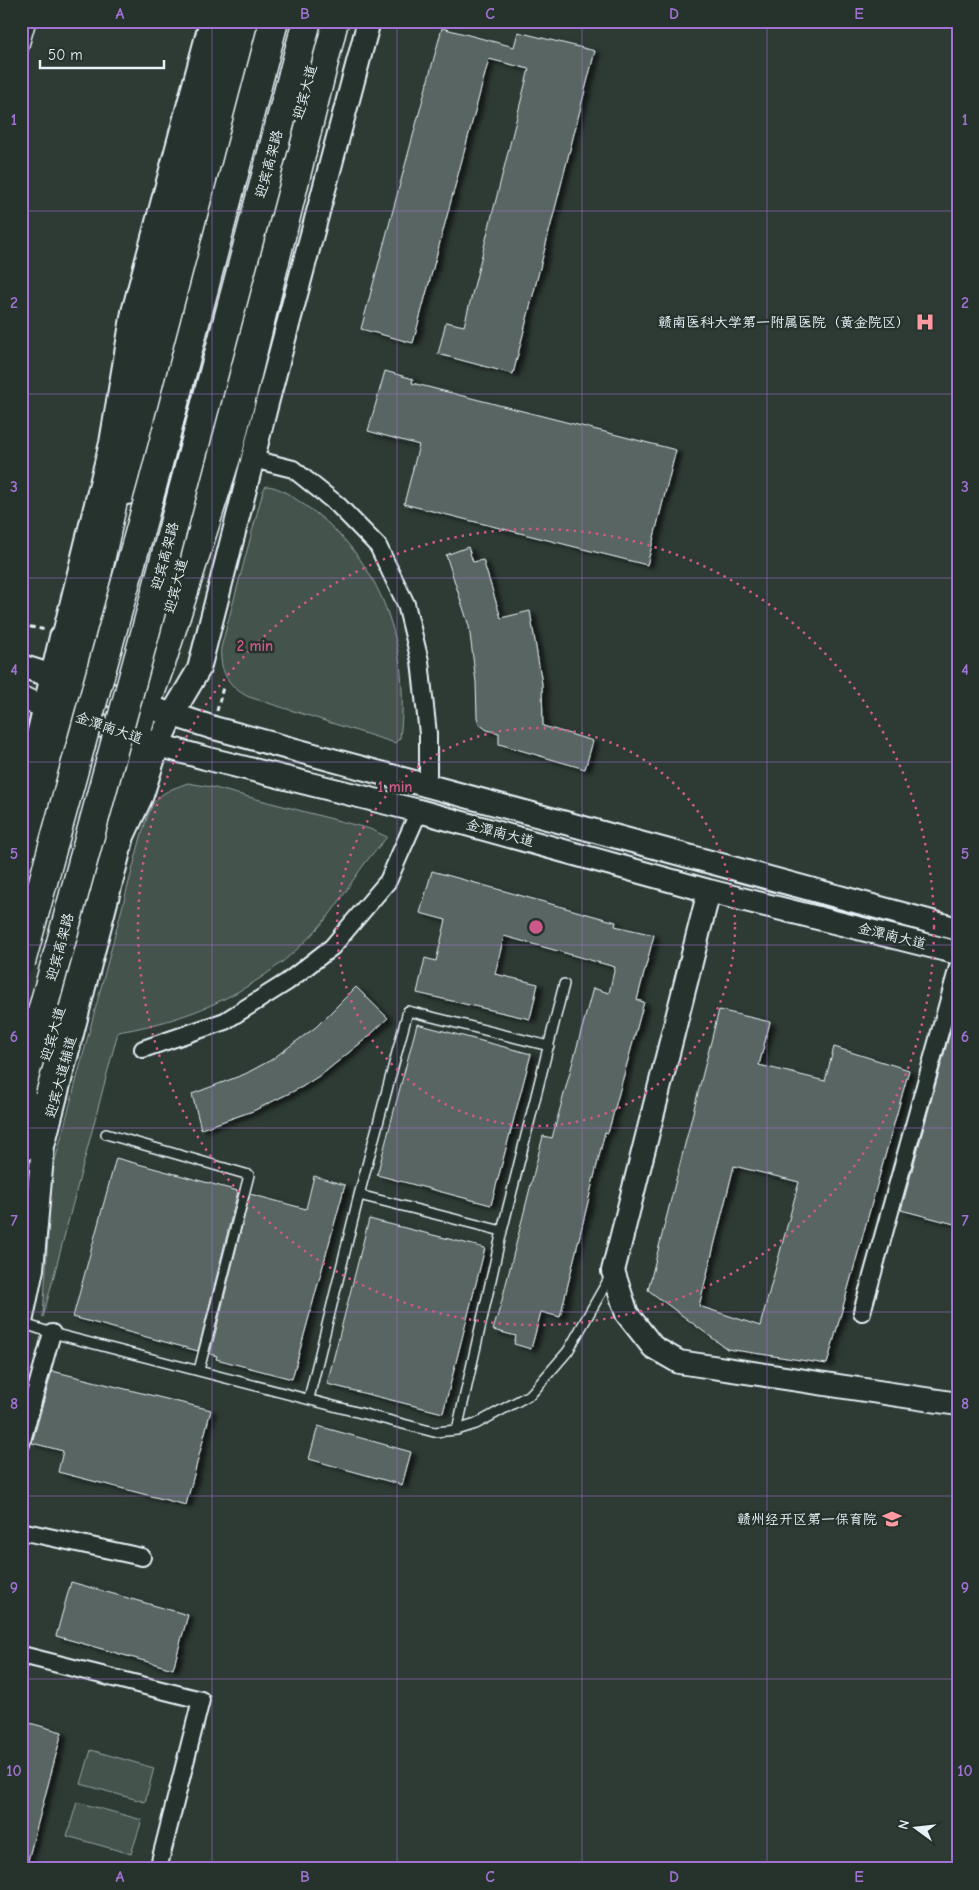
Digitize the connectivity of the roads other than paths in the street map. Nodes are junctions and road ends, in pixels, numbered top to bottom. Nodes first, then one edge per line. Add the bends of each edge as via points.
1 (31, 21) edge
2 (211, 21) edge
3 (228, 21) edge
4 (255, 21) edge
5 (274, 21) edge
6 (307, 21) edge
7 (323, 21) edge
8 (334, 21) edge
9 (369, 21) edge
10 (21, 56) edge
11 (241, 453) junction
12 (21, 666) edge
13 (63, 679) junction
14 (21, 698) edge
15 (146, 705) junction
16 (55, 709) junction
17 (173, 714) junction
18 (147, 741) junction
19 (428, 786) junction
20 (21, 808) edge
21 (419, 811) junction
22 (21, 878) edge
23 (709, 891) junction
24 (958, 929) edge
25 (958, 953) edge
26 (21, 962) edge
27 (958, 967) edge
28 (564, 984) dead end
29 (549, 1046) junction
30 (143, 1049) dead end
31 (21, 1090) edge
32 (106, 1134) dead end
33 (21, 1149) edge
34 (358, 1195) junction
35 (502, 1231) junction
36 (614, 1271) junction
37 (862, 1312) dead end
38 (21, 1323) edge
39 (52, 1333) junction
40 (199, 1370) junction
41 (309, 1398) junction
42 (958, 1404) edge
43 (457, 1430) junction
44 (21, 1444) edge
45 (21, 1531) edge
46 (142, 1557) dead end
47 (21, 1660) edge
48 (158, 1869) edge

1 - 10 lane
2 - 13 street via 132,312 111,443
3 - 13 highway
4 - 13 main road via 98,598
5 - 26 highway, bridge via 153,483
6 - 31 highway, 迎宾高架路, bridge
7 - 15 main road, 迎宾大道
8 - 11 highway
9 - 11 street, 迎宾大道辅道
11 - 15 highway
11 - 17 street, 迎宾大道辅道 via 198,669
11 - 19 street via 293,469 338,505 378,546 406,604 420,661 428,734
12 - 13 street, 金潭南大道
13 - 15 street, 金潭南大道
13 - 16 main road
14 - 16 street, 金潭南大道
15 - 17 street, 金潭南大道
15 - 18 main road, 迎宾大道
16 - 18 street, 金潭南大道
16 - 20 street
16 - 22 main road via 50,775
17 - 18 street, 迎宾大道辅道
17 - 19 street, 金潭南大道
18 - 21 street, 金潭南大道
18 - 33 main road, 迎宾大道 via 122,795
18 - 38 street, 迎宾大道辅道 via 142,795 123,836 43,1146 32,1270
19 - 24 street, 金潭南大道
21 - 23 street, 金潭南大道
21 - 30 street via 388,881 332,947 288,982 224,1021
23 - 25 street, 金潭南大道
23 - 36 street
27 - 37 street
28 - 29 lane
29 - 34 lane via 408,1011
29 - 35 lane
32 - 40 lane via 249,1175
34 - 35 lane
34 - 41 lane
35 - 43 lane
36 - 42 street via 627,1314 653,1347 679,1362
36 - 43 lane via 568,1351 530,1394 476,1424
38 - 39 lane
39 - 40 lane
39 - 44 street
40 - 41 lane
41 - 43 lane via 434,1432
45 - 46 street
47 - 48 street via 22,1655 201,1700

